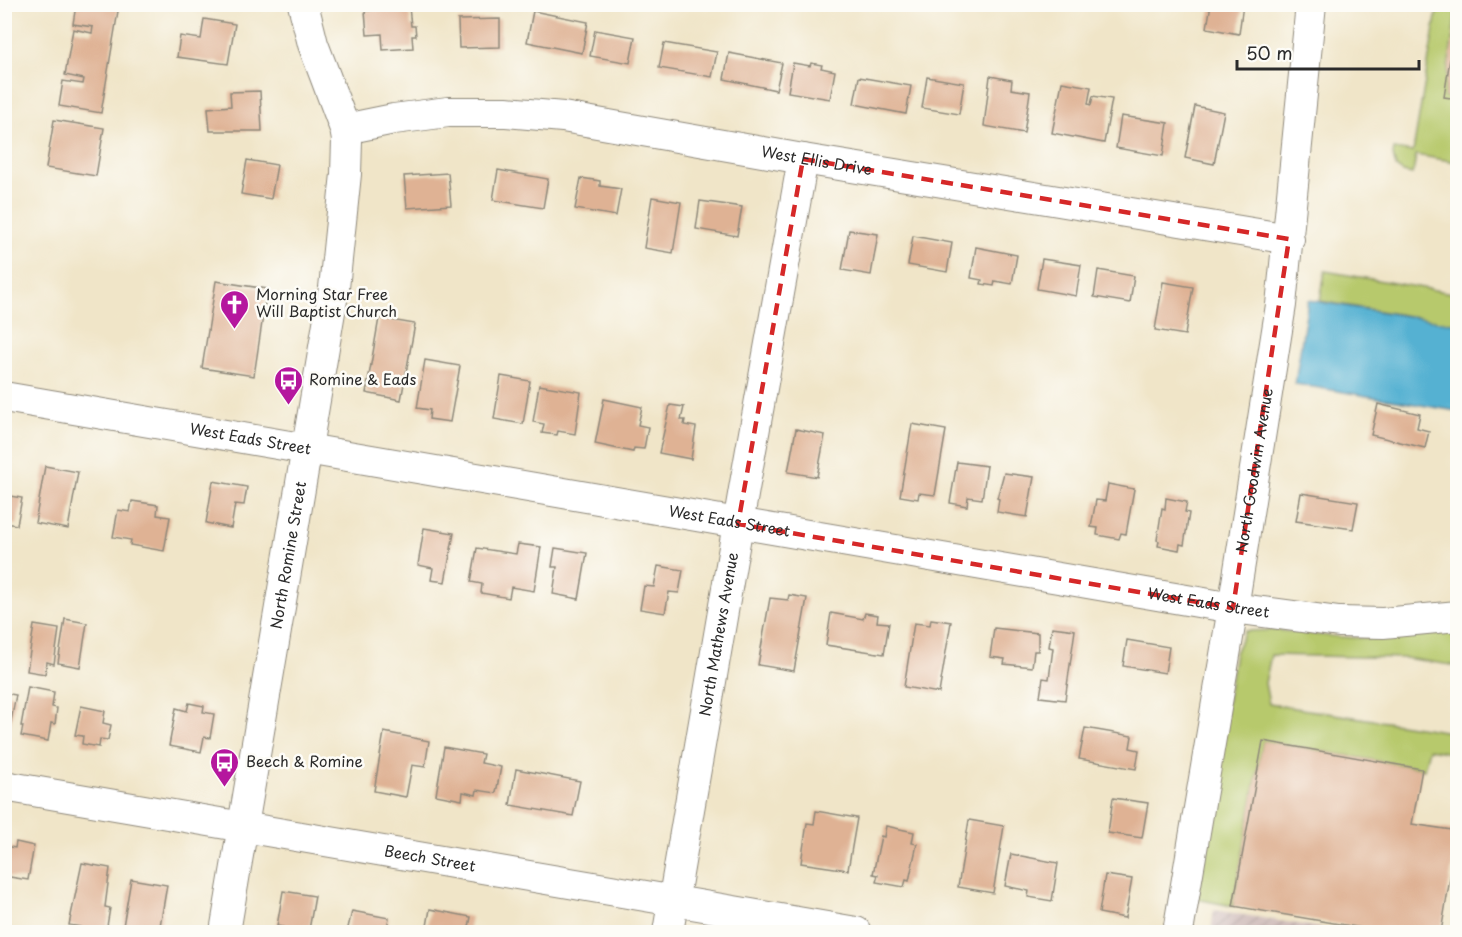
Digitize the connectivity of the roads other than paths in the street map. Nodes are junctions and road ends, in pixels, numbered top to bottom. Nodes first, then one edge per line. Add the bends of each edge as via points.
1 (303, 4) edge
2 (1311, 4) edge
3 (345, 129) junction
4 (803, 159) junction
5 (1288, 239) junction
6 (4, 397) edge
7 (306, 450) junction
8 (738, 524) junction
9 (1233, 608) junction
10 (1458, 616) edge
11 (4, 786) edge
12 (243, 826) junction
13 (673, 901) junction
14 (225, 933) edge
15 (668, 933) edge
16 (856, 933) edge
17 (1178, 933) edge

1 - 3 street, North Romine Street via 313,44
2 - 5 street, North Goodwin Avenue
3 - 4 street, West Ellis Drive via 448,112 506,112 563,117
3 - 7 street, North Romine Street via 346,174 334,288
4 - 5 street, West Ellis Drive
4 - 8 street, North Mathews Avenue
5 - 9 street, North Goodwin Avenue
6 - 7 street, West Eads Street
7 - 8 street, West Eads Street
7 - 12 street, North Romine Street
8 - 9 street, West Eads Street
8 - 13 street, North Mathews Avenue
9 - 10 street, West Eads Street via 1339,622 1383,623
9 - 17 street, North Goodwin Avenue
11 - 12 street, Beech Street
12 - 13 street, Beech Street
12 - 14 street, North Romine Street
13 - 15 street, North Mathews Avenue
13 - 16 street, Beech Street

